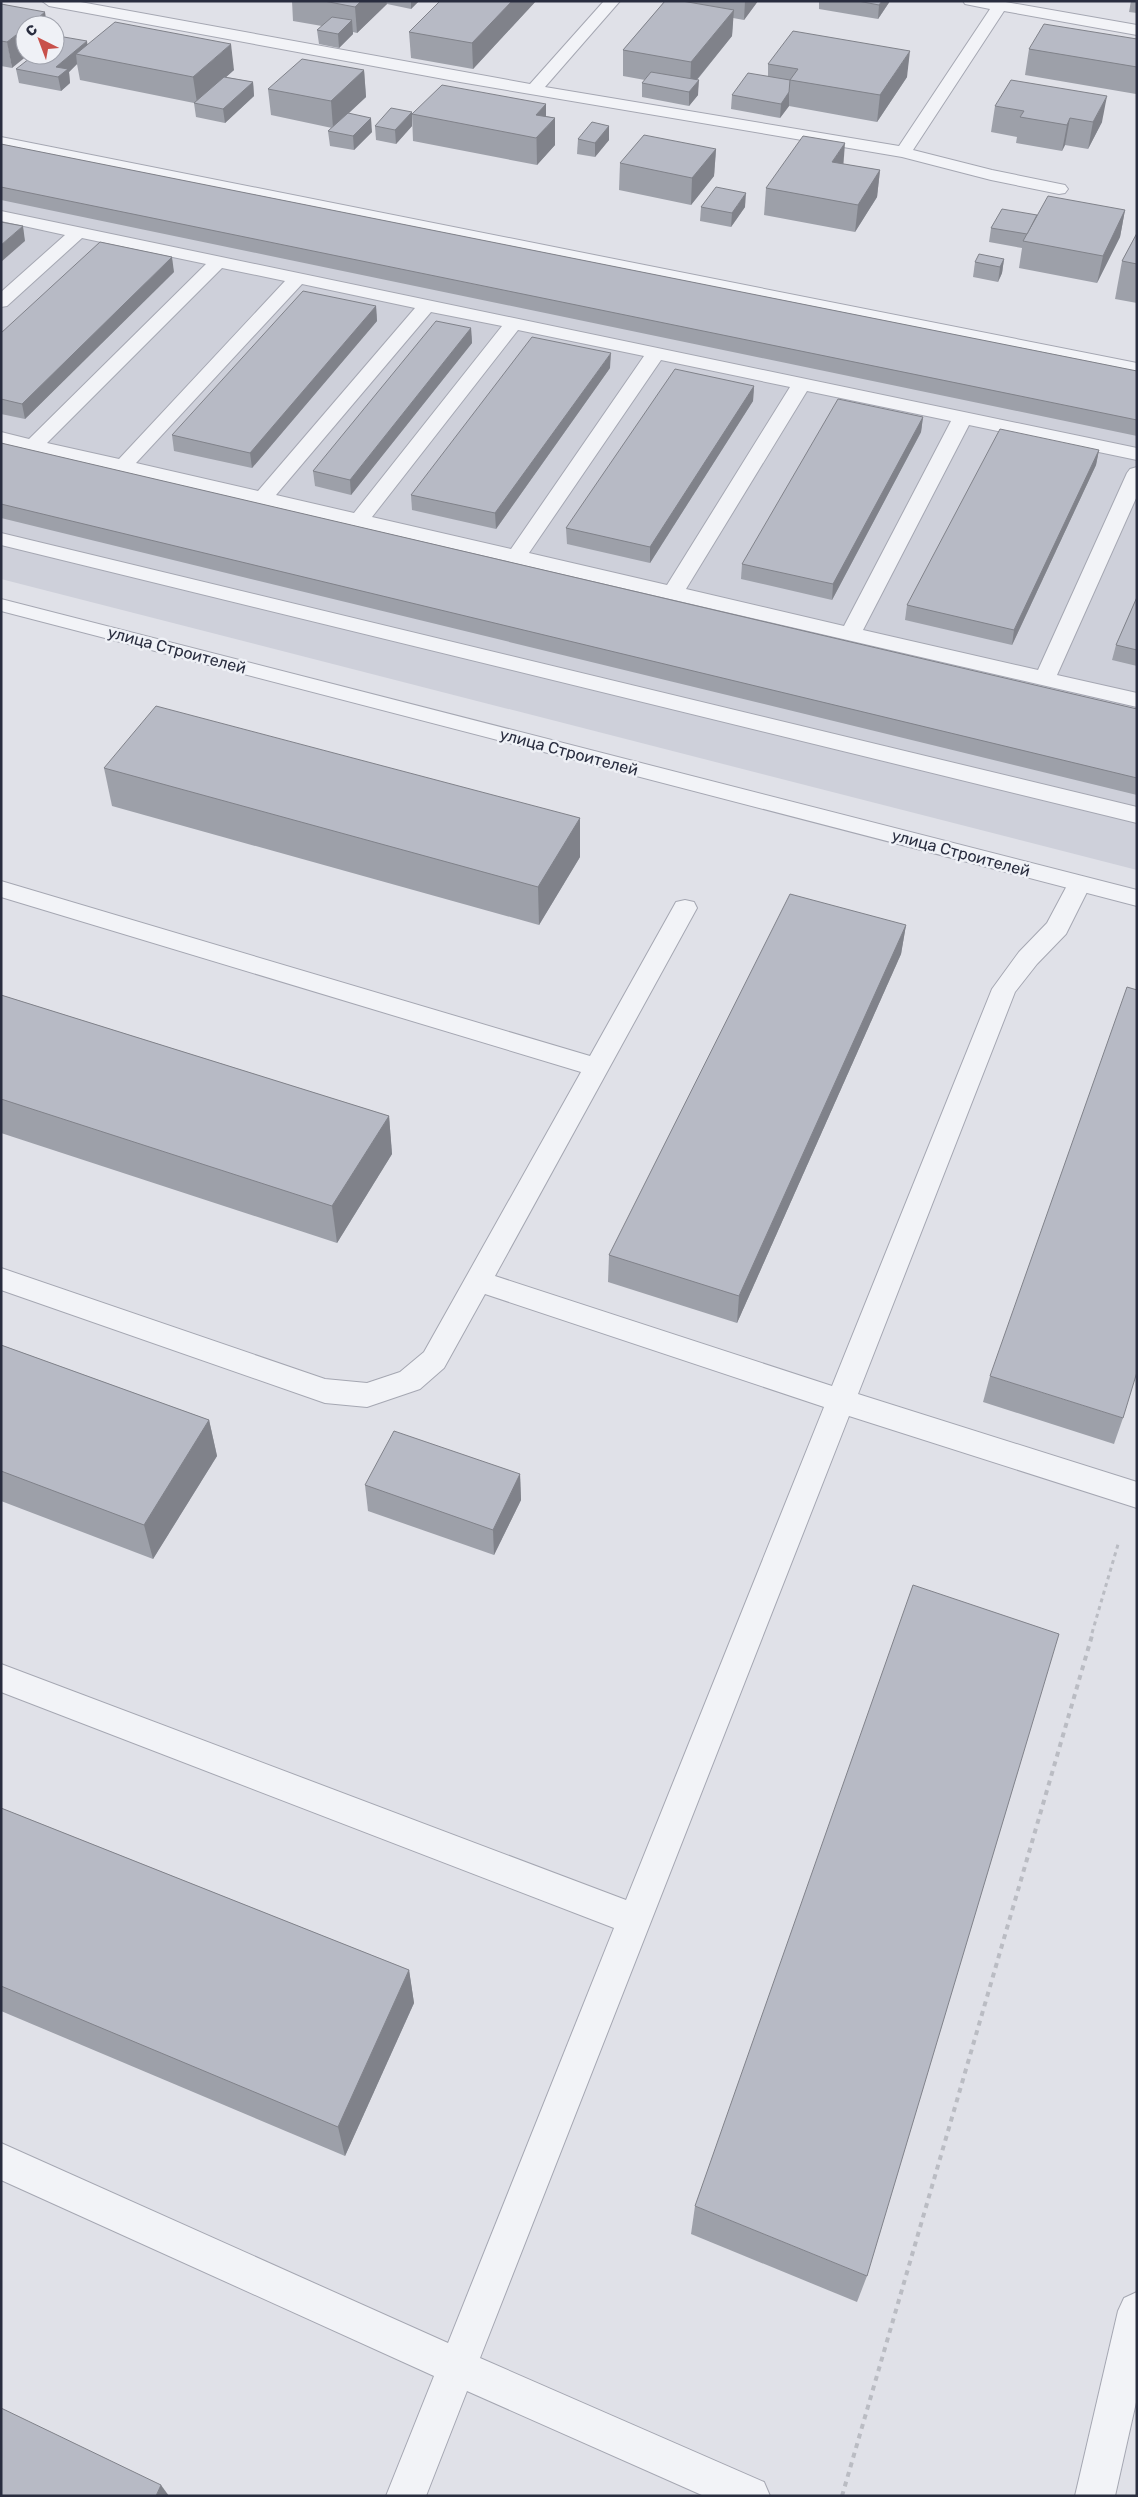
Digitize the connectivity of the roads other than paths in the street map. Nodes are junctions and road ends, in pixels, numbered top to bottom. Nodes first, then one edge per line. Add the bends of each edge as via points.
1 (49, 1) edge
2 (613, 1) edge
3 (970, 1) edge
4 (1000, 6) junction
5 (1137, 30) edge
6 (534, 89) junction
7 (1, 142) edge
8 (903, 152) junction
9 (1059, 189) dead end
10 (1, 216) edge
11 (78, 232) junction
12 (219, 261) junction
13 (298, 278) junction
14 (1, 302) edge
15 (427, 305) junction
16 (514, 323) junction
17 (656, 353) junction
18 (1137, 368) edge
19 (802, 383) junction
20 (963, 417) junction
21 (1, 438) edge
22 (34, 445) junction
23 (1137, 454) edge
24 (123, 466) junction
25 (1137, 473) edge
26 (263, 498) junction
27 (359, 520) junction
28 (1, 539) edge
29 (516, 556) junction
30 (673, 593) junction
31 (1, 605) edge
32 (850, 634) junction
33 (1045, 678) junction
34 (1137, 700) edge
35 (1137, 816) edge
36 (1079, 884) junction
37 (1, 889) edge
38 (1137, 898) edge
39 (685, 908) dead end
40 (597, 1067) junction
41 (1, 1279) edge
42 (478, 1281) junction
43 (840, 1400) junction
44 (1137, 1495) edge
45 (1, 1678) edge
46 (636, 1920) junction
47 (1, 2161) edge
48 (1137, 2311) edge
49 (457, 2367) junction
50 (406, 2496) edge
51 (750, 2496) edge
52 (1095, 2496) edge

1 - 6 street
2 - 6 street
3 - 4 street
4 - 5 street
4 - 8 street
6 - 8 street
7 - 18 street
8 - 9 street
10 - 11 street
11 - 12 street
11 - 14 street
12 - 13 street
12 - 22 street
13 - 15 street
13 - 24 street
15 - 16 street
15 - 26 street
16 - 17 street
16 - 27 street
17 - 19 street
17 - 29 street
19 - 20 street
19 - 30 street
20 - 23 street
20 - 32 street
21 - 22 street
22 - 24 street
24 - 26 street
25 - 33 street
26 - 27 street
27 - 29 street
28 - 35 street
29 - 30 street
30 - 32 street
31 - 36 street, улица Строителей
32 - 33 street
33 - 34 street
36 - 38 street, улица Строителей
36 - 43 street via 1057,928 1004,989
37 - 40 street
39 - 40 street
40 - 42 street
41 - 42 street via 325,1391 367,1395 410,1381 434,1360
42 - 43 street
43 - 44 street
43 - 46 street
45 - 46 street
46 - 49 street
47 - 49 street
48 - 52 street
49 - 50 street
49 - 51 street

